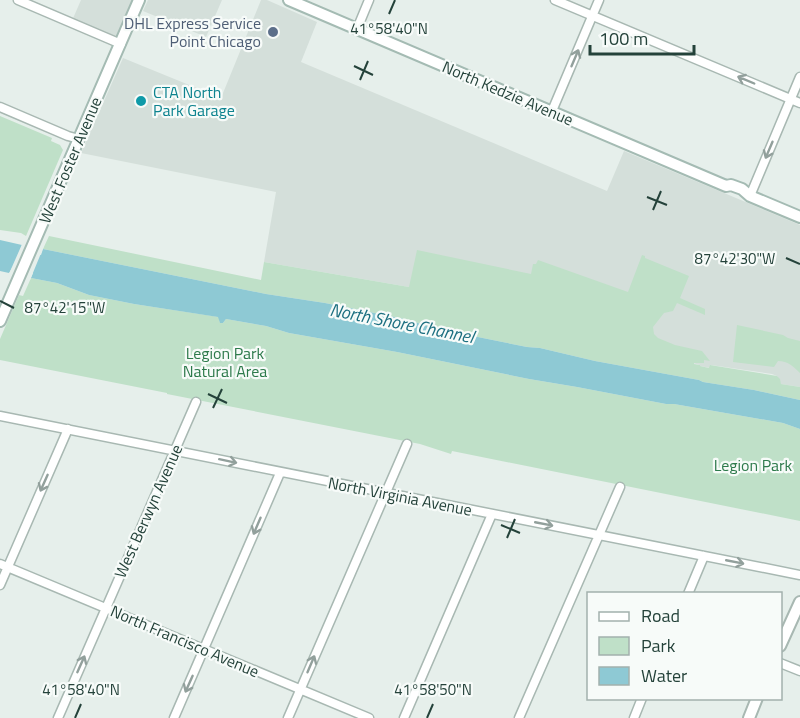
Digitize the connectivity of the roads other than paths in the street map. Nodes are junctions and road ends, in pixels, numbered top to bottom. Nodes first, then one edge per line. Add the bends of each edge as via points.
1 (18, 0) edge
2 (139, 0) edge
3 (289, 0) edge
4 (369, 0) edge
5 (555, 0) edge
6 (599, 0) edge
7 (592, 16) junction
8 (357, 29) junction
9 (120, 44) junction
10 (800, 77) edge
11 (790, 99) junction
12 (800, 103) edge
13 (0, 107) edge
14 (552, 111) junction
15 (79, 139) junction
16 (750, 196) junction
17 (800, 217) edge
18 (0, 321) edge
19 (196, 402) dead end
20 (0, 416) edge
21 (68, 429) junction
22 (407, 444) dead end
23 (175, 450) junction
24 (280, 473) junction
25 (620, 487) dead end
26 (386, 493) junction
27 (492, 514) junction
28 (599, 535) junction
29 (705, 556) junction
30 (4, 566) edge
31 (800, 575) edge
32 (0, 585) edge
33 (689, 592) edge
34 (800, 602) edge
35 (106, 608) junction
36 (782, 642) edge
37 (204, 649) junction
38 (782, 664) edge
39 (800, 671) edge
40 (300, 689) junction
41 (642, 700) edge
42 (757, 700) edge
43 (58, 718) edge
44 (174, 718) edge
45 (288, 718) edge
46 (369, 718) edge
47 (404, 718) edge
48 (519, 718) edge
49 (634, 718) edge
50 (749, 718) edge

1 - 9 street
2 - 9 main road, West Foster Avenue
3 - 8 main road, North Kedzie Avenue
4 - 8 street
5 - 7 street
6 - 7 street
11 -> 7 street
14 -> 7 street
8 - 14 main road, North Kedzie Avenue
9 - 15 main road, West Foster Avenue
10 - 11 street
11 - 12 street
11 -> 16 street
13 - 15 street
14 - 16 main road, North Kedzie Avenue via 726,186 739,196
15 - 18 main road, West Foster Avenue
16 - 17 main road, North Kedzie Avenue
19 - 23 street, West Berwyn Avenue
20 - 21 street, North Virginia Avenue
21 - 23 street, North Virginia Avenue
21 -> 30 street
22 - 26 street
23 -> 24 street, North Virginia Avenue
23 - 35 street, West Berwyn Avenue
24 - 26 street, North Virginia Avenue
24 -> 37 street
25 - 28 street
26 - 27 street, North Virginia Avenue
40 -> 26 street
27 -> 28 street, North Virginia Avenue
27 - 47 street
28 - 29 street, North Virginia Avenue
28 - 48 street
29 -> 31 street, North Virginia Avenue
29 - 33 street
30 - 32 street
30 - 35 street, North Francisco Avenue
34 - 36 main road
35 - 37 street, North Francisco Avenue
43 -> 35 street, West Berwyn Avenue
37 - 40 street, North Francisco Avenue
37 -> 44 street
38 - 39 street
40 - 45 street
40 - 46 street, North Francisco Avenue
41 - 49 street
42 - 50 main road

